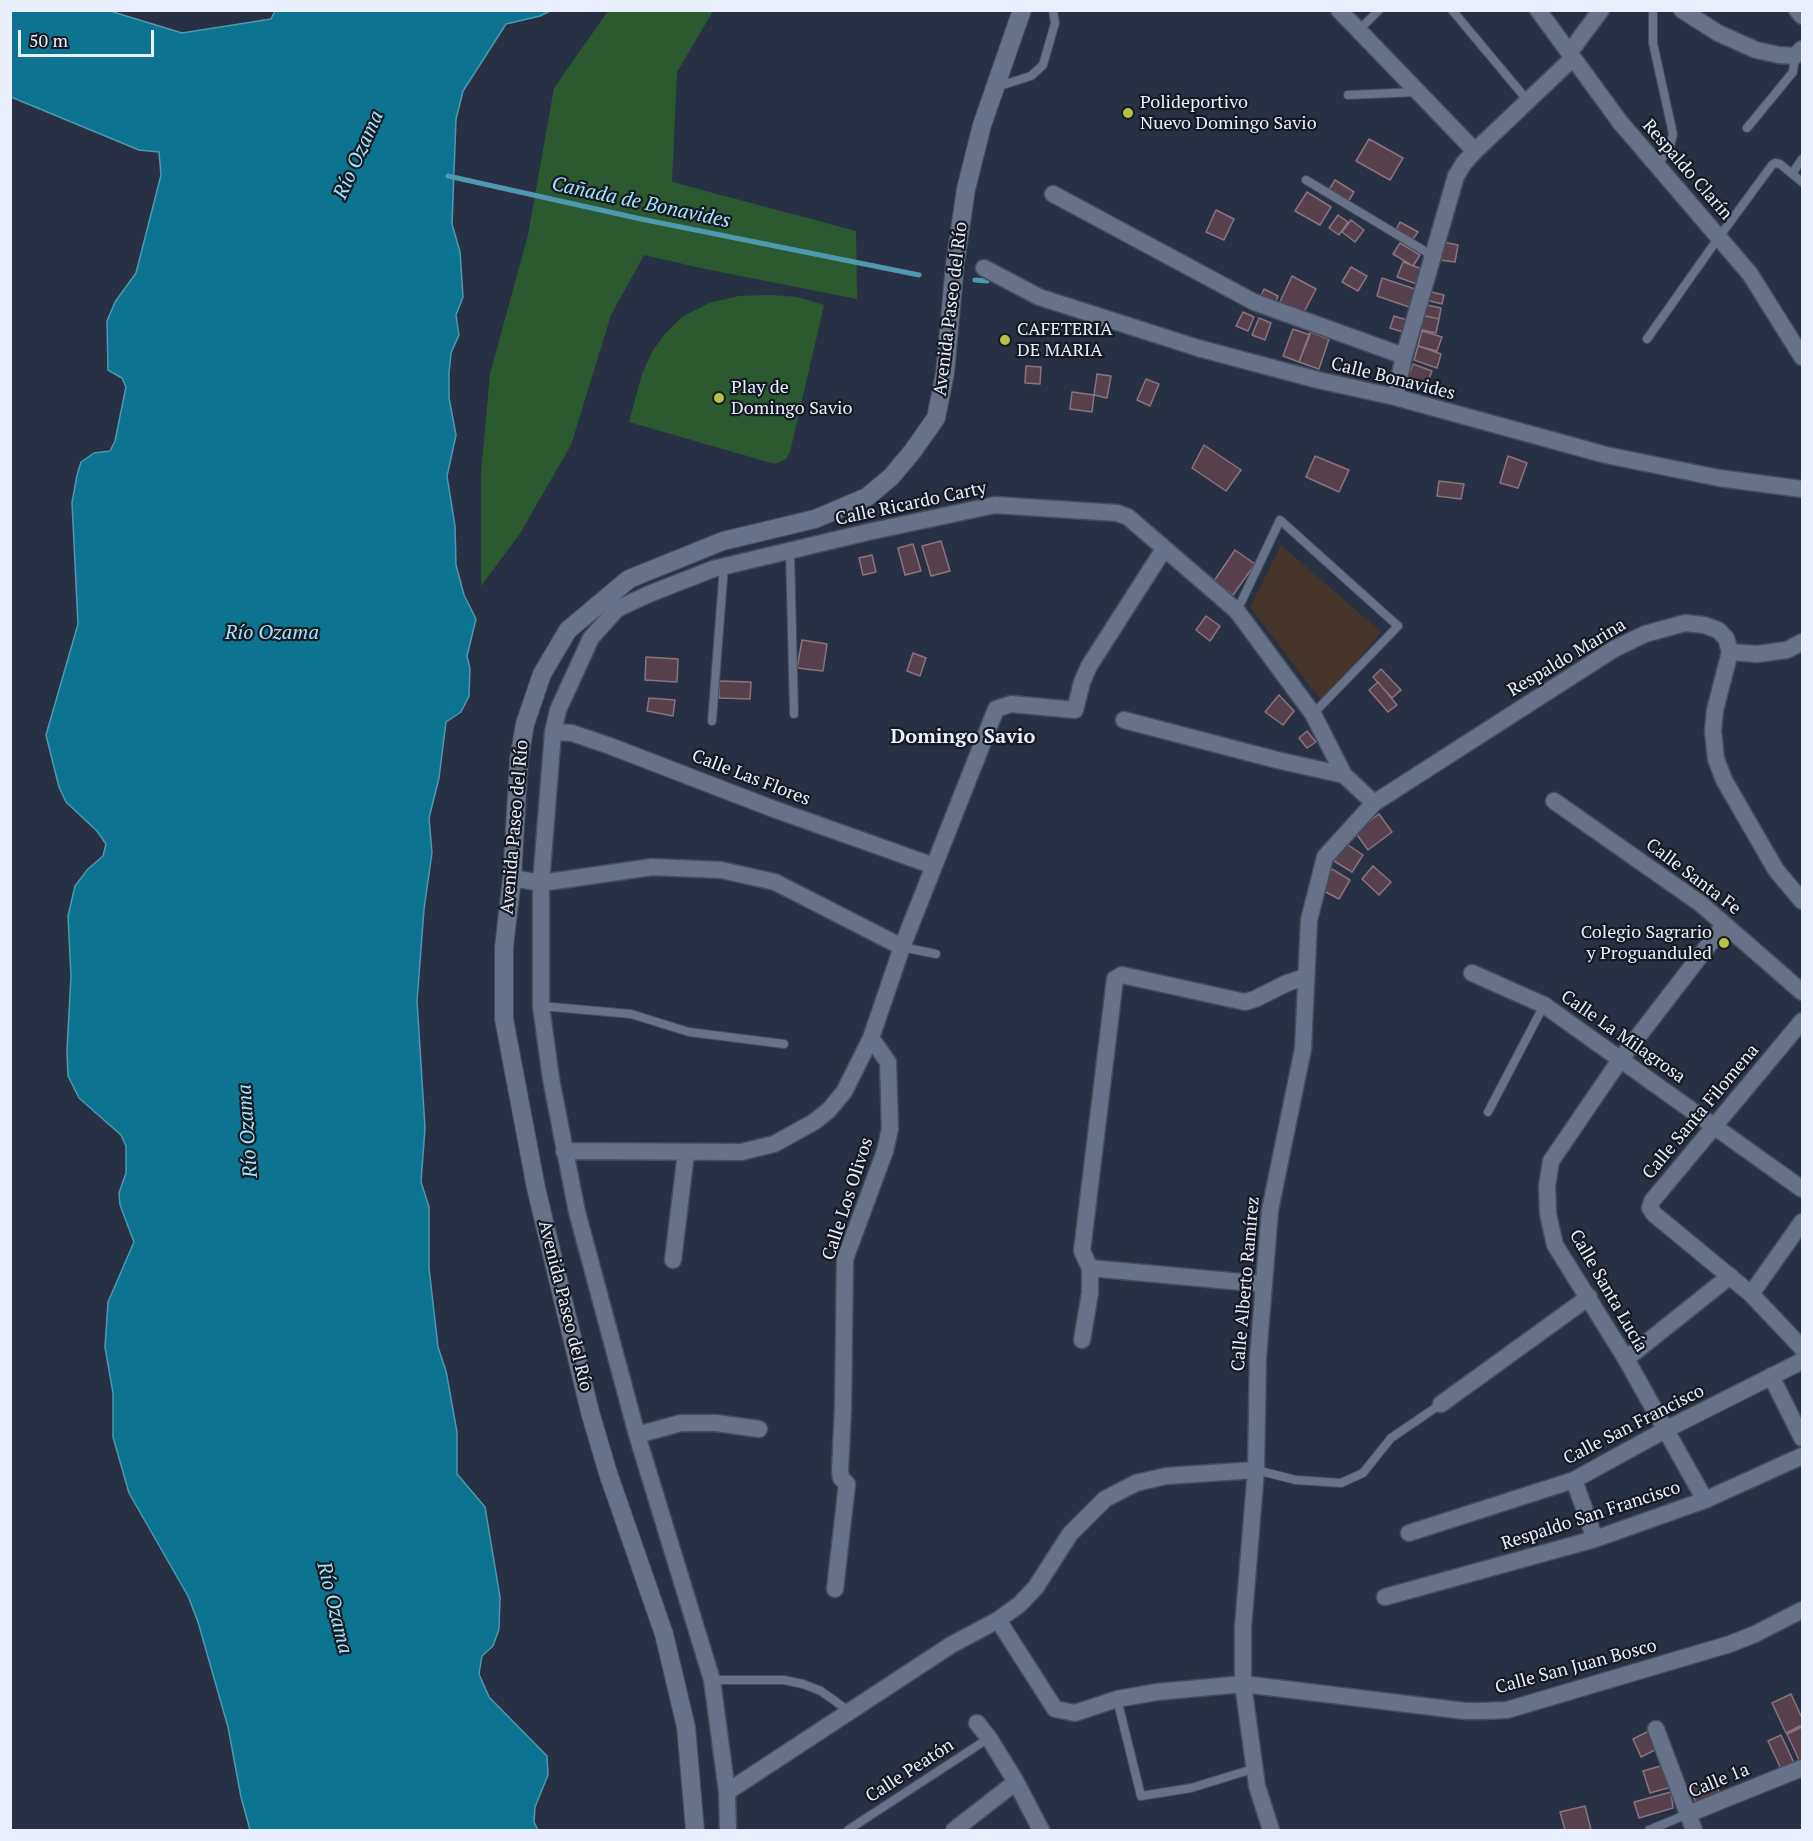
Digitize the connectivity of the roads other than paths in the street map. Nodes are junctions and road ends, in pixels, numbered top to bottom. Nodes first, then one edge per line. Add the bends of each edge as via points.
1 (1022, 10) edge
2 (1053, 10) edge
3 (1339, 10) edge
4 (1379, 10) edge
5 (1452, 10) edge
6 (1538, 10) edge
7 (1601, 10) edge
8 (1653, 10) edge
9 (1682, 10) edge
10 (1797, 10) edge
11 (1803, 16) edge
12 (1358, 31) junction
13 (1799, 52) edge
14 (1571, 56) junction
15 (995, 87) junction
16 (1418, 92) junction
17 (1348, 95) dead end
18 (1528, 101) junction
19 (1747, 128) dead end
20 (1475, 151) junction
21 (1803, 159) edge
22 (1657, 166) junction
23 (1792, 174) junction
24 (1306, 180) dead end
25 (1803, 182) edge
26 (1053, 194) dead end
27 (1719, 237) junction
28 (1433, 256) junction
29 (984, 268) dead end
30 (1647, 339) dead end
31 (1404, 356) junction
32 (1803, 357) edge
33 (1395, 398) junction
34 (1803, 489) edge
35 (1164, 549) junction
36 (790, 552) junction
37 (724, 566) junction
38 (1237, 611) junction
39 (1803, 642) edge
40 (1730, 652) junction
41 (794, 714) dead end
42 (1313, 714) junction
43 (1125, 720) dead end
44 (712, 722) dead end
45 (553, 732) junction
46 (1344, 775) junction
47 (1554, 801) dead end
48 (1374, 803) junction
49 (934, 866) junction
50 (512, 878) junction
51 (541, 883) junction
52 (1803, 901) edge
53 (1724, 925) junction
54 (902, 946) junction
55 (936, 954) dead end
56 (1472, 973) dead end
57 (1306, 977) junction
58 (1803, 992) edge
59 (1544, 1005) junction
60 (541, 1006) junction
61 (1803, 1021) edge
62 (871, 1038) junction
63 (784, 1044) dead end
64 (1620, 1060) junction
65 (1488, 1112) dead end
66 (1715, 1126) junction
67 (564, 1151) junction
68 (686, 1153) junction
69 (1803, 1189) edge
70 (1803, 1222) edge
71 (673, 1260) dead end
72 (1090, 1268) junction
73 (1730, 1276) junction
74 (1263, 1284) junction
75 (1751, 1294) junction
76 (1589, 1297) junction
77 (1082, 1340) dead end
78 (1803, 1348) edge
79 (1626, 1359) junction
80 (1803, 1361) edge
81 (1771, 1376) junction
82 (1441, 1404) joint
83 (759, 1429) dead end
84 (1665, 1430) junction
85 (637, 1435) junction
86 (1803, 1438) edge
87 (1803, 1456) edge
88 (1256, 1470) junction
89 (1574, 1480) junction
90 (1705, 1500) junction
91 (1409, 1533) dead end
92 (1595, 1539) junction
93 (835, 1589) dead end
94 (1385, 1597) dead end
95 (1803, 1610) edge
96 (998, 1620) junction
97 (712, 1680) junction
98 (1243, 1684) junction
99 (1117, 1699) junction
100 (851, 1712) junction
101 (977, 1723) dead end
102 (1656, 1729) dead end
103 (989, 1738) junction
104 (1803, 1768) edge
105 (1253, 1769) junction
106 (1016, 1782) junction
107 (727, 1792) junction
108 (1688, 1814) junction
109 (695, 1830) edge
110 (728, 1830) edge
111 (848, 1830) edge
112 (954, 1830) edge
113 (1041, 1830) edge
114 (1271, 1830) edge
115 (1649, 1830) edge
116 (1694, 1830) edge

1 - 15 street, Avenida Paseo del Río
2 - 15 lane via 1055,23 1043,65 1031,76
3 - 12 street
4 - 12 lane
5 - 18 lane
6 - 14 street, Respaldo Clarín
7 - 14 street
8 - 22 lane via 1653,43 1673,134
9 - 13 street via 1737,42 1779,55
10 - 11 street
12 - 16 street
13 - 19 lane via 1793,72
14 - 18 street
14 - 22 street, Respaldo Clarín
15 - 50 street, Avenida Paseo del Río via 966,189 945,373 936,418 891,477 867,497 814,519 723,541 628,579 568,630 542,674 525,724 519,759
16 - 17 lane
16 - 20 street
18 - 20 street
20 - 28 street via 1456,176
21 - 23 lane
22 - 27 street, Respaldo Clarín
23 - 25 lane
23 - 27 lane via 1775,163
24 - 28 lane
26 - 31 street via 1254,302
27 - 30 lane
27 - 32 street, Respaldo Clarín via 1750,274
28 - 31 street
29 - 33 street, Calle Bonavides via 1040,297 1198,348
31 - 33 street
33 - 34 street, Calle Bonavides via 1606,455 1719,478
35 - 36 street, Calle Ricardo Carty via 1128,517 1117,513 995,505
35 - 38 street, Calle Ricardo Carty
35 - 49 street via 1089,666 1075,710 1011,704 996,709
36 - 37 street, Calle Ricardo Carty
36 - 41 lane
37 - 44 lane
37 - 45 street, Calle Ricardo Carty via 617,609 591,639 558,710
38 - 42 street, Calle Ricardo Carty
38 - 42 lane via 1280,520 1398,626
39 - 40 street via 1787,650
40 - 48 street, Respaldo Marina via 1726,638 1704,625 1685,623 1645,634 1614,649
40 - 52 street via 1715,710 1716,759 1776,870
42 - 46 street, Calle Ricardo Carty
43 - 46 street
45 - 49 street, Calle Las Flores via 572,733 610,746
45 - 51 street, Avenida Paseo del Río
46 - 48 street, Calle Ricardo Carty
47 - 53 street, Calle Santa Fe via 1701,904
48 - 57 street, Calle Alberto Ramírez via 1325,857 1309,920
49 - 54 street
50 - 51 street
50 - 109 street, Avenida Paseo del Río via 504,946 504,1019 521,1111 590,1412 664,1635 686,1727
51 - 54 street via 652,867 721,870 775,882
51 - 60 street, Avenida Paseo del Río
53 - 58 street, Calle Santa Fe
53 - 64 street, Calle Santa Lucía
54 - 55 lane
54 - 62 street
56 - 59 street, Calle La Milagrosa
57 - 72 street via 1245,1002 1122,975 1115,979 1082,1251
57 - 74 street, Calle Alberto Ramírez via 1303,1049 1270,1210
59 - 64 street, Calle La Milagrosa
59 - 65 lane
60 - 63 lane via 632,1014 689,1032
60 - 67 street, Avenida Paseo del Río
61 - 66 street, Calle Santa Filomena
62 - 68 street via 844,1092 814,1122 774,1144 741,1152
62 - 93 street, Calle Los Olivos via 888,1062 890,1129 845,1259 840,1471 847,1484
64 - 66 street, Calle La Milagrosa
64 - 76 street, Calle Santa Lucía via 1551,1161 1548,1178 1548,1214 1555,1245
66 - 69 street, Calle La Milagrosa
66 - 73 street, Calle Santa Filomena via 1650,1208
67 - 68 street
67 - 85 street, Avenida Paseo del Río
68 - 71 street
70 - 75 street
72 - 74 street
72 - 77 street
73 - 75 street, Calle Santa Filomena
73 - 79 street
74 - 88 street, Calle Alberto Ramírez
75 - 78 street, Calle Santa Filomena
76 - 79 street, Calle Santa Lucía
76 - 82 street
79 - 84 street, Calle Santa Lucía
80 - 81 street, Calle San Francisco
81 - 84 street, Calle San Francisco
81 - 86 street
82 - 88 lane via 1391,1438 1363,1473 1341,1483 1296,1480
83 - 85 street via 681,1423
84 - 89 street, Calle San Francisco
84 - 90 street, Calle Santa Lucía
85 - 97 street, Avenida Paseo del Río
87 - 90 street, Respaldo San Francisco
88 - 96 street via 1166,1476 1136,1483 1106,1498 1070,1534 1036,1587
88 - 98 street, Calle Alberto Ramírez via 1243,1627
89 - 91 street, Calle San Francisco
89 - 92 street
90 - 92 street, Respaldo San Francisco
92 - 94 street, Respaldo San Francisco
95 - 98 street, Calle San Juan Bosco via 1730,1644 1507,1710 1465,1711
96 - 99 street, Calle San Juan Bosco via 1055,1709 1075,1713
96 - 100 street via 951,1645
97 - 100 lane via 784,1680 803,1684 821,1691
97 - 107 street, Avenida Paseo del Río
98 - 99 street, Calle San Juan Bosco via 1197,1686
98 - 105 street, Calle Alberto Ramírez
99 - 105 lane via 1141,1796 1191,1788
100 - 107 street
101 - 103 street
102 - 108 street
103 - 106 street
103 - 111 lane, Calle Peatón
104 - 108 street, Calle 1a
105 - 114 street, Calle Alberto Ramírez
106 - 112 street
106 - 113 street
107 - 110 street, Avenida Paseo del Río
108 - 115 lane, Calle 1a
108 - 116 street

